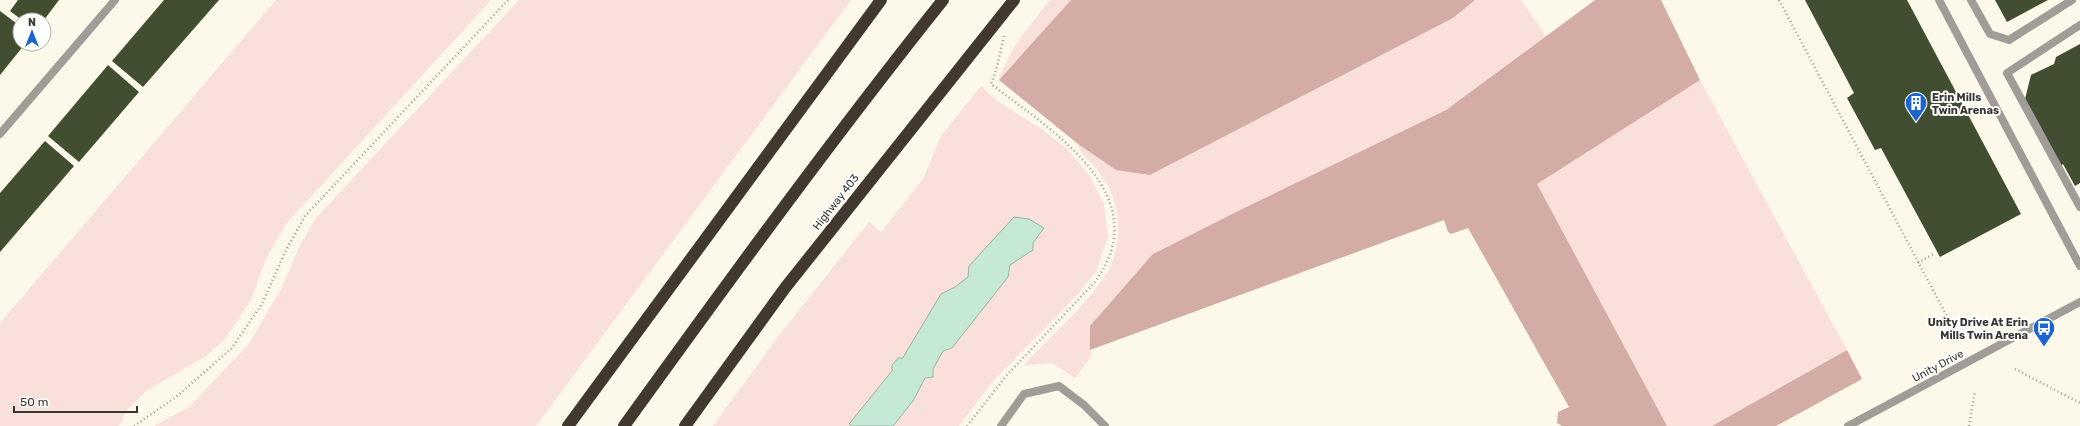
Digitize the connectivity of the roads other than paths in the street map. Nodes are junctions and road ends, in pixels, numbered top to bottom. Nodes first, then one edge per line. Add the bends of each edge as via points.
1 (115, 0) edge
2 (881, 0) edge
3 (943, 0) edge
4 (1014, 0) edge
5 (1939, 0) edge
6 (1971, 0) edge
7 (2072, 0) edge
8 (2080, 26) edge
9 (0, 134) edge
10 (2080, 207) edge
11 (2080, 266) edge
12 (2080, 302) edge
13 (568, 426) edge
14 (624, 426) edge
15 (685, 426) edge
16 (1001, 426) edge
17 (1105, 426) edge
18 (1848, 426) edge

1 - 9 street
2 - 13 highway
3 - 14 highway via 789,198
4 - 15 highway, Highway 403 via 785,288
5 - 11 street
6 - 7 street via 1990,34 2009,40
8 - 10 street via 2007,73
12 - 18 street, Unity Drive
16 - 17 street via 1024,394 1059,386 1084,405

